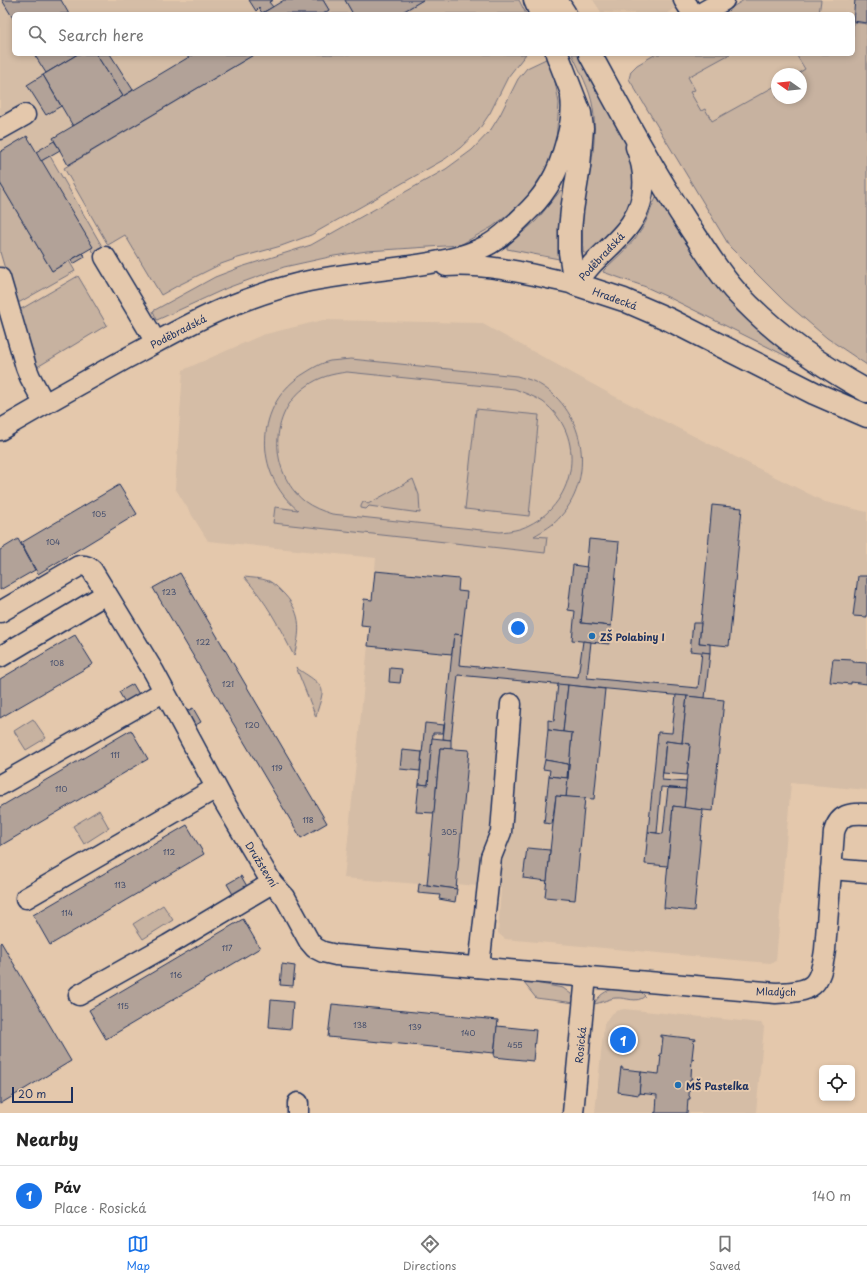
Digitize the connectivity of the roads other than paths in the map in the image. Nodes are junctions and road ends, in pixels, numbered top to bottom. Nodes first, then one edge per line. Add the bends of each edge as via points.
1 (535, 0) edge
2 (556, 0) edge
3 (684, 0) edge
4 (724, 0) edge
5 (540, 12) edge
6 (564, 12) edge
7 (692, 12) edge
8 (703, 12) edge
9 (558, 56) edge
10 (591, 56) edge
11 (566, 78) junction
12 (616, 103) junction
13 (25, 115) dead end
14 (0, 129) edge
15 (105, 257) dead end
16 (371, 271) junction
17 (0, 278) edge
18 (575, 284) junction
19 (156, 342) junction
20 (867, 391) edge
21 (44, 403) junction
22 (867, 416) edge
23 (0, 430) edge
24 (106, 594) junction
25 (0, 612) edge
26 (0, 657) edge
27 (163, 692) junction
28 (511, 704) dead end
29 (0, 785) edge
30 (216, 788) junction
31 (867, 814) edge
32 (831, 869) junction
33 (867, 872) edge
34 (272, 883) junction
35 (26, 898) dead end
36 (479, 967) junction
37 (586, 976) junction
38 (79, 995) dead end
39 (573, 1113) edge

1 - 5 main road
2 - 6 main road
3 - 7 street
4 - 8 street
9 - 11 main road
10 - 12 main road
11 - 16 street, Poděbradská via 572,109 566,143 553,179 532,208 503,234 474,252 433,262
11 - 18 main road via 580,113 582,128 570,230 570,252
12 - 18 street, Poděbradská via 641,159 644,182 642,197 631,223
12 - 20 main road via 668,194 718,271 736,293 755,312 814,358
13 - 14 street
15 - 19 street
16 - 18 street, Poděbradská via 475,266
16 - 19 street, Poděbradská via 278,289 225,308
17 - 21 street via 26,367
18 - 22 main road, Hradecká via 624,300 668,319 814,393
19 - 21 street, Poděbradská
21 - 23 street, Poděbradská
24 - 25 street, Družstevní via 92,570 84,565 72,569
24 - 26 street
24 - 27 street, Družstevní via 154,672
27 - 29 street
27 - 30 street, Družstevní
28 - 36 street via 501,832 491,857
30 - 34 street, Družstevní
30 - 35 street
31 - 32 street, Mladých via 849,814 836,824
32 - 33 street
32 - 37 street, Mladých via 823,967 817,980 807,990 776,993
34 - 36 street, Družstevní via 285,898 309,941 315,948 324,952
34 - 38 street
36 - 37 street, Družstevní
37 - 39 street, Rosická

